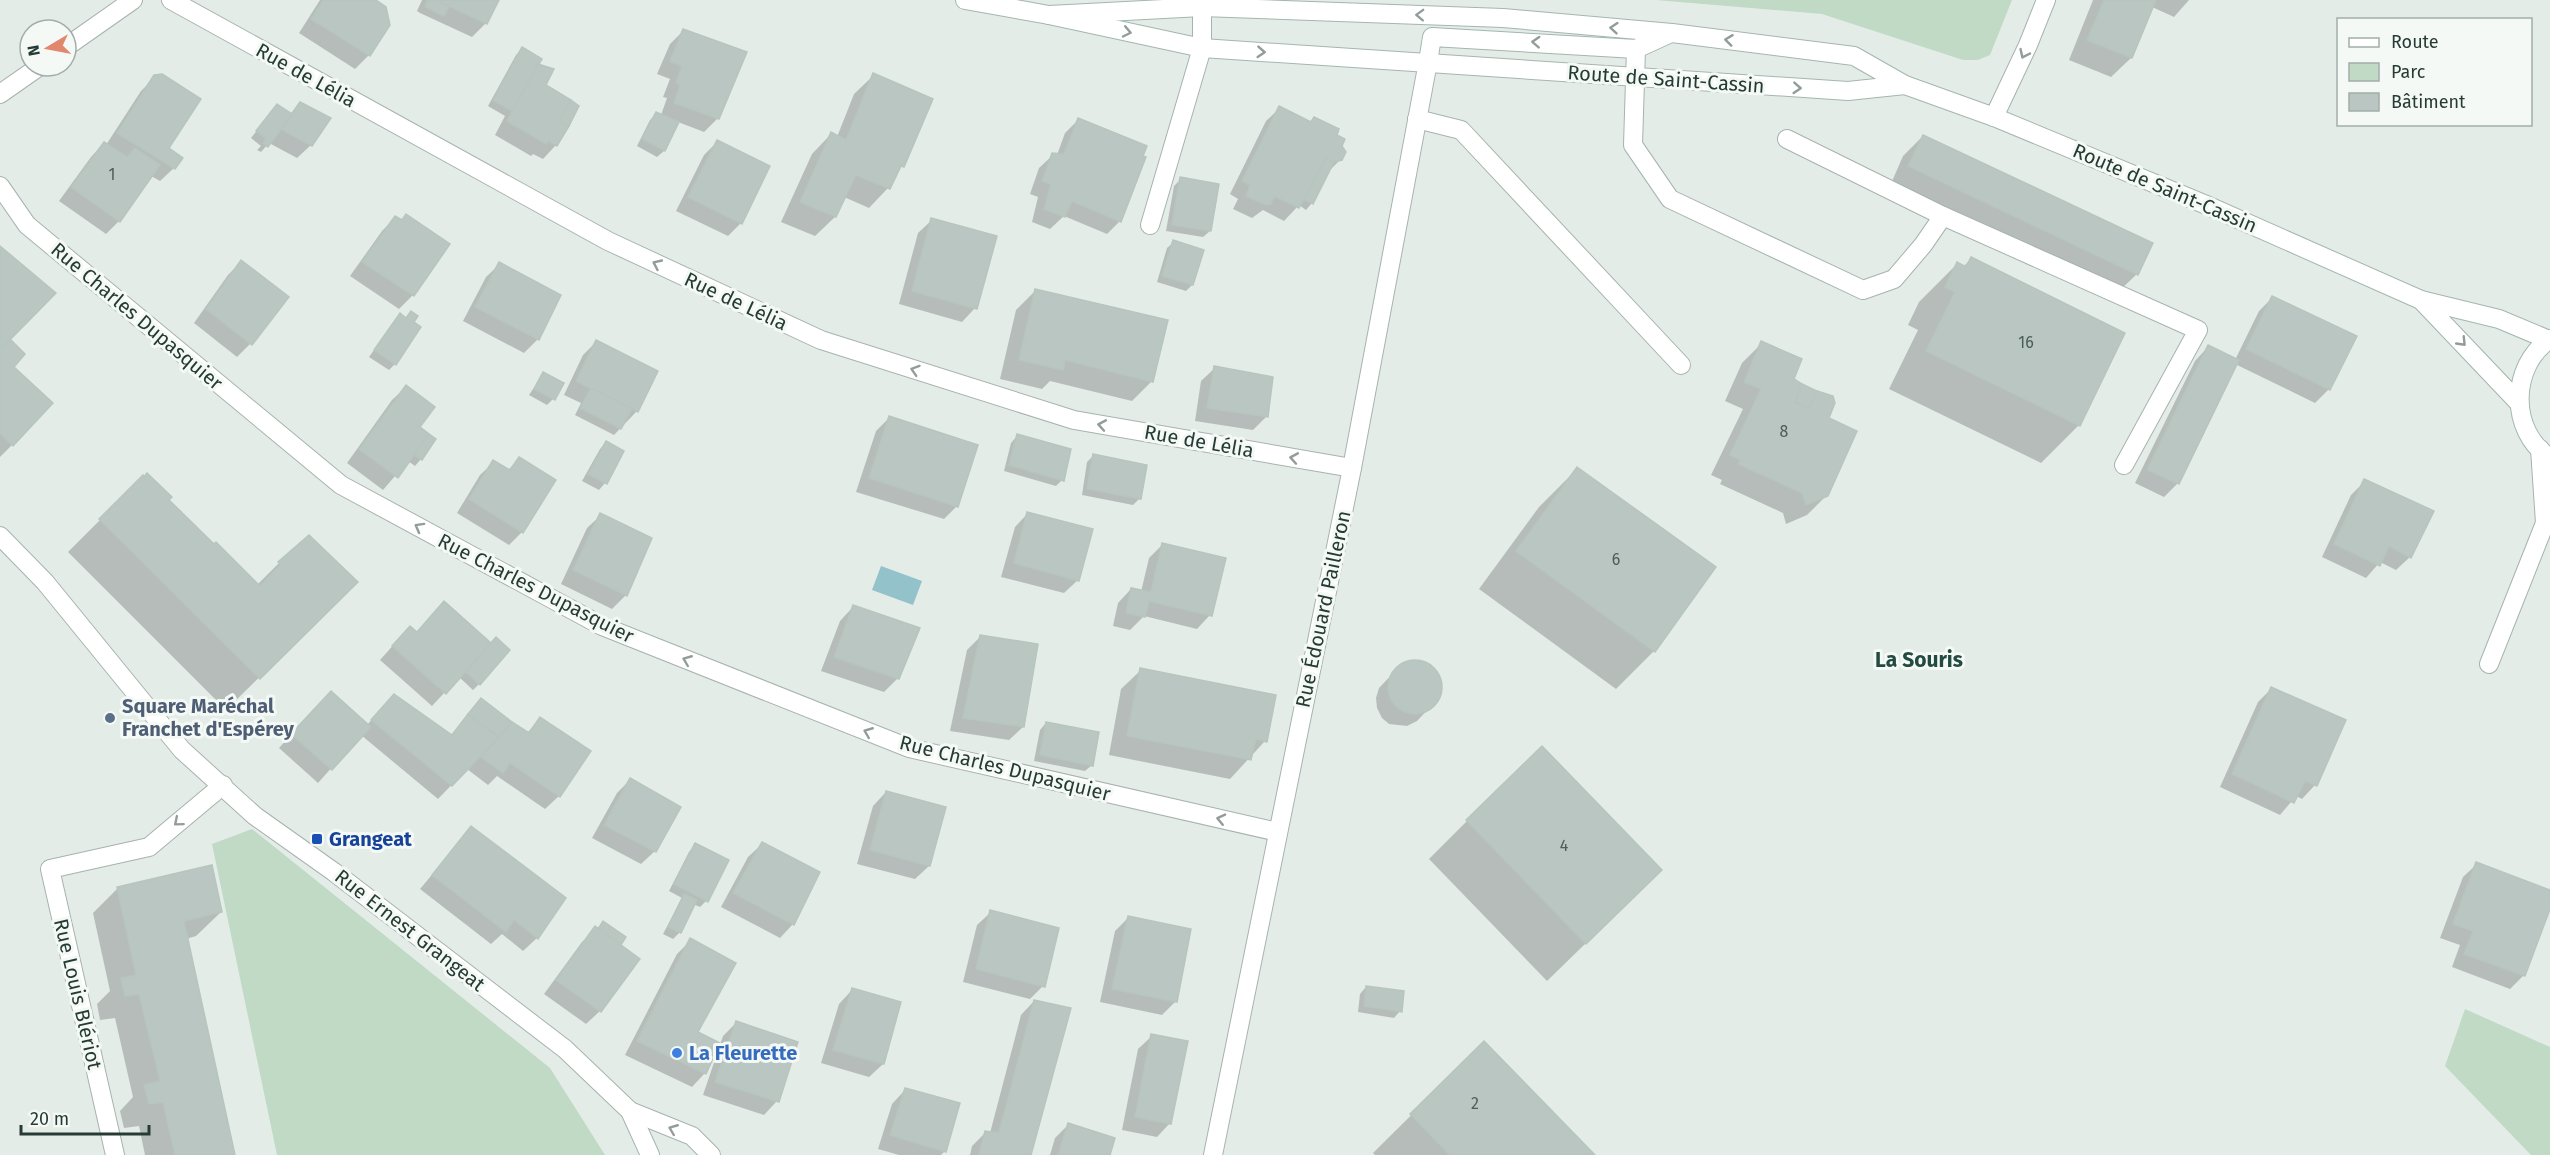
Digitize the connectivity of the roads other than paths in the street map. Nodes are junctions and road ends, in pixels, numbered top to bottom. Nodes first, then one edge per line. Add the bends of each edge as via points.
1 (133, 0) edge
2 (171, 0) edge
3 (965, 0) edge
4 (2046, 0) edge
5 (1202, 7) junction
6 (1049, 15) junction
7 (1672, 33) junction
8 (78, 39) edge
9 (1203, 48) junction
10 (1636, 49) junction
11 (1428, 62) junction
12 (1634, 77) junction
13 (23, 78) edge
14 (1905, 85) junction
15 (0, 94) edge
16 (1994, 117) junction
17 (1417, 120) junction
18 (1787, 139) dead end
19 (0, 186) edge
20 (1943, 216) junction
21 (1150, 225) dead end
22 (2421, 300) junction
23 (2549, 339) edge
24 (1681, 365) dead end
25 (2519, 403) junction
26 (2545, 454) edge
27 (2124, 465) dead end
28 (1352, 468) junction
29 (2547, 520) edge
30 (0, 536) edge
31 (2488, 664) dead end
32 (223, 785) junction
33 (1278, 832) junction
34 (630, 1111) junction
35 (115, 1155) edge
36 (650, 1155) edge
37 (711, 1155) edge
38 (1213, 1155) edge

1 - 8 street
28 -> 2 street, Rue de Lélia via 1074,420 821,340 608,242
3 - 6 street, Route de Saint-Cassin
4 -> 16 street
5 - 6 street, Route de Saint-Cassin
7 -> 5 street, Route de Saint-Cassin via 1503,18
5 - 9 street
6 -> 9 street, Route de Saint-Cassin
7 - 10 street, Route de Saint-Cassin
14 -> 7 street, Route de Saint-Cassin via 1854,56
9 -> 11 street, Route de Saint-Cassin
9 - 21 street
10 -> 11 street, Route de Saint-Cassin via 1431,37
10 - 12 street
11 - 12 street, Route de Saint-Cassin
11 - 17 street, Rue Édouard Pailleron
12 -> 14 street, Route de Saint-Cassin via 1848,92
12 - 20 street via 1633,145 1670,199 1863,290 1894,279
13 - 15 street
14 - 16 street, Route de Saint-Cassin
16 - 22 street, Route de Saint-Cassin
17 - 24 street via 1461,130
17 - 28 street, Rue Édouard Pailleron
18 - 20 street
33 -> 19 street, Rue Charles Dupasquier via 909,748 602,626 341,484 27,225
20 - 27 street via 2198,330
22 - 23 street, Route de Saint-Cassin via 2499,319
22 -> 25 street, Route de Saint-Cassin
23 - 25 street via 2527,364
25 - 26 street via 2523,423
26 - 29 street
28 - 33 street, Rue Édouard Pailleron
29 - 31 street
30 - 32 street, Rue Ernest Grangeat via 45,582 182,750
32 - 34 street, Rue Ernest Grangeat via 255,816 565,1049
32 -> 35 street, Rue Louis Blériot via 149,847 50,869
33 - 38 street, Rue Édouard Pailleron
34 - 36 street, Rue Ernest Grangeat
37 -> 34 street, Rue Ernest Grangeat via 692,1137

